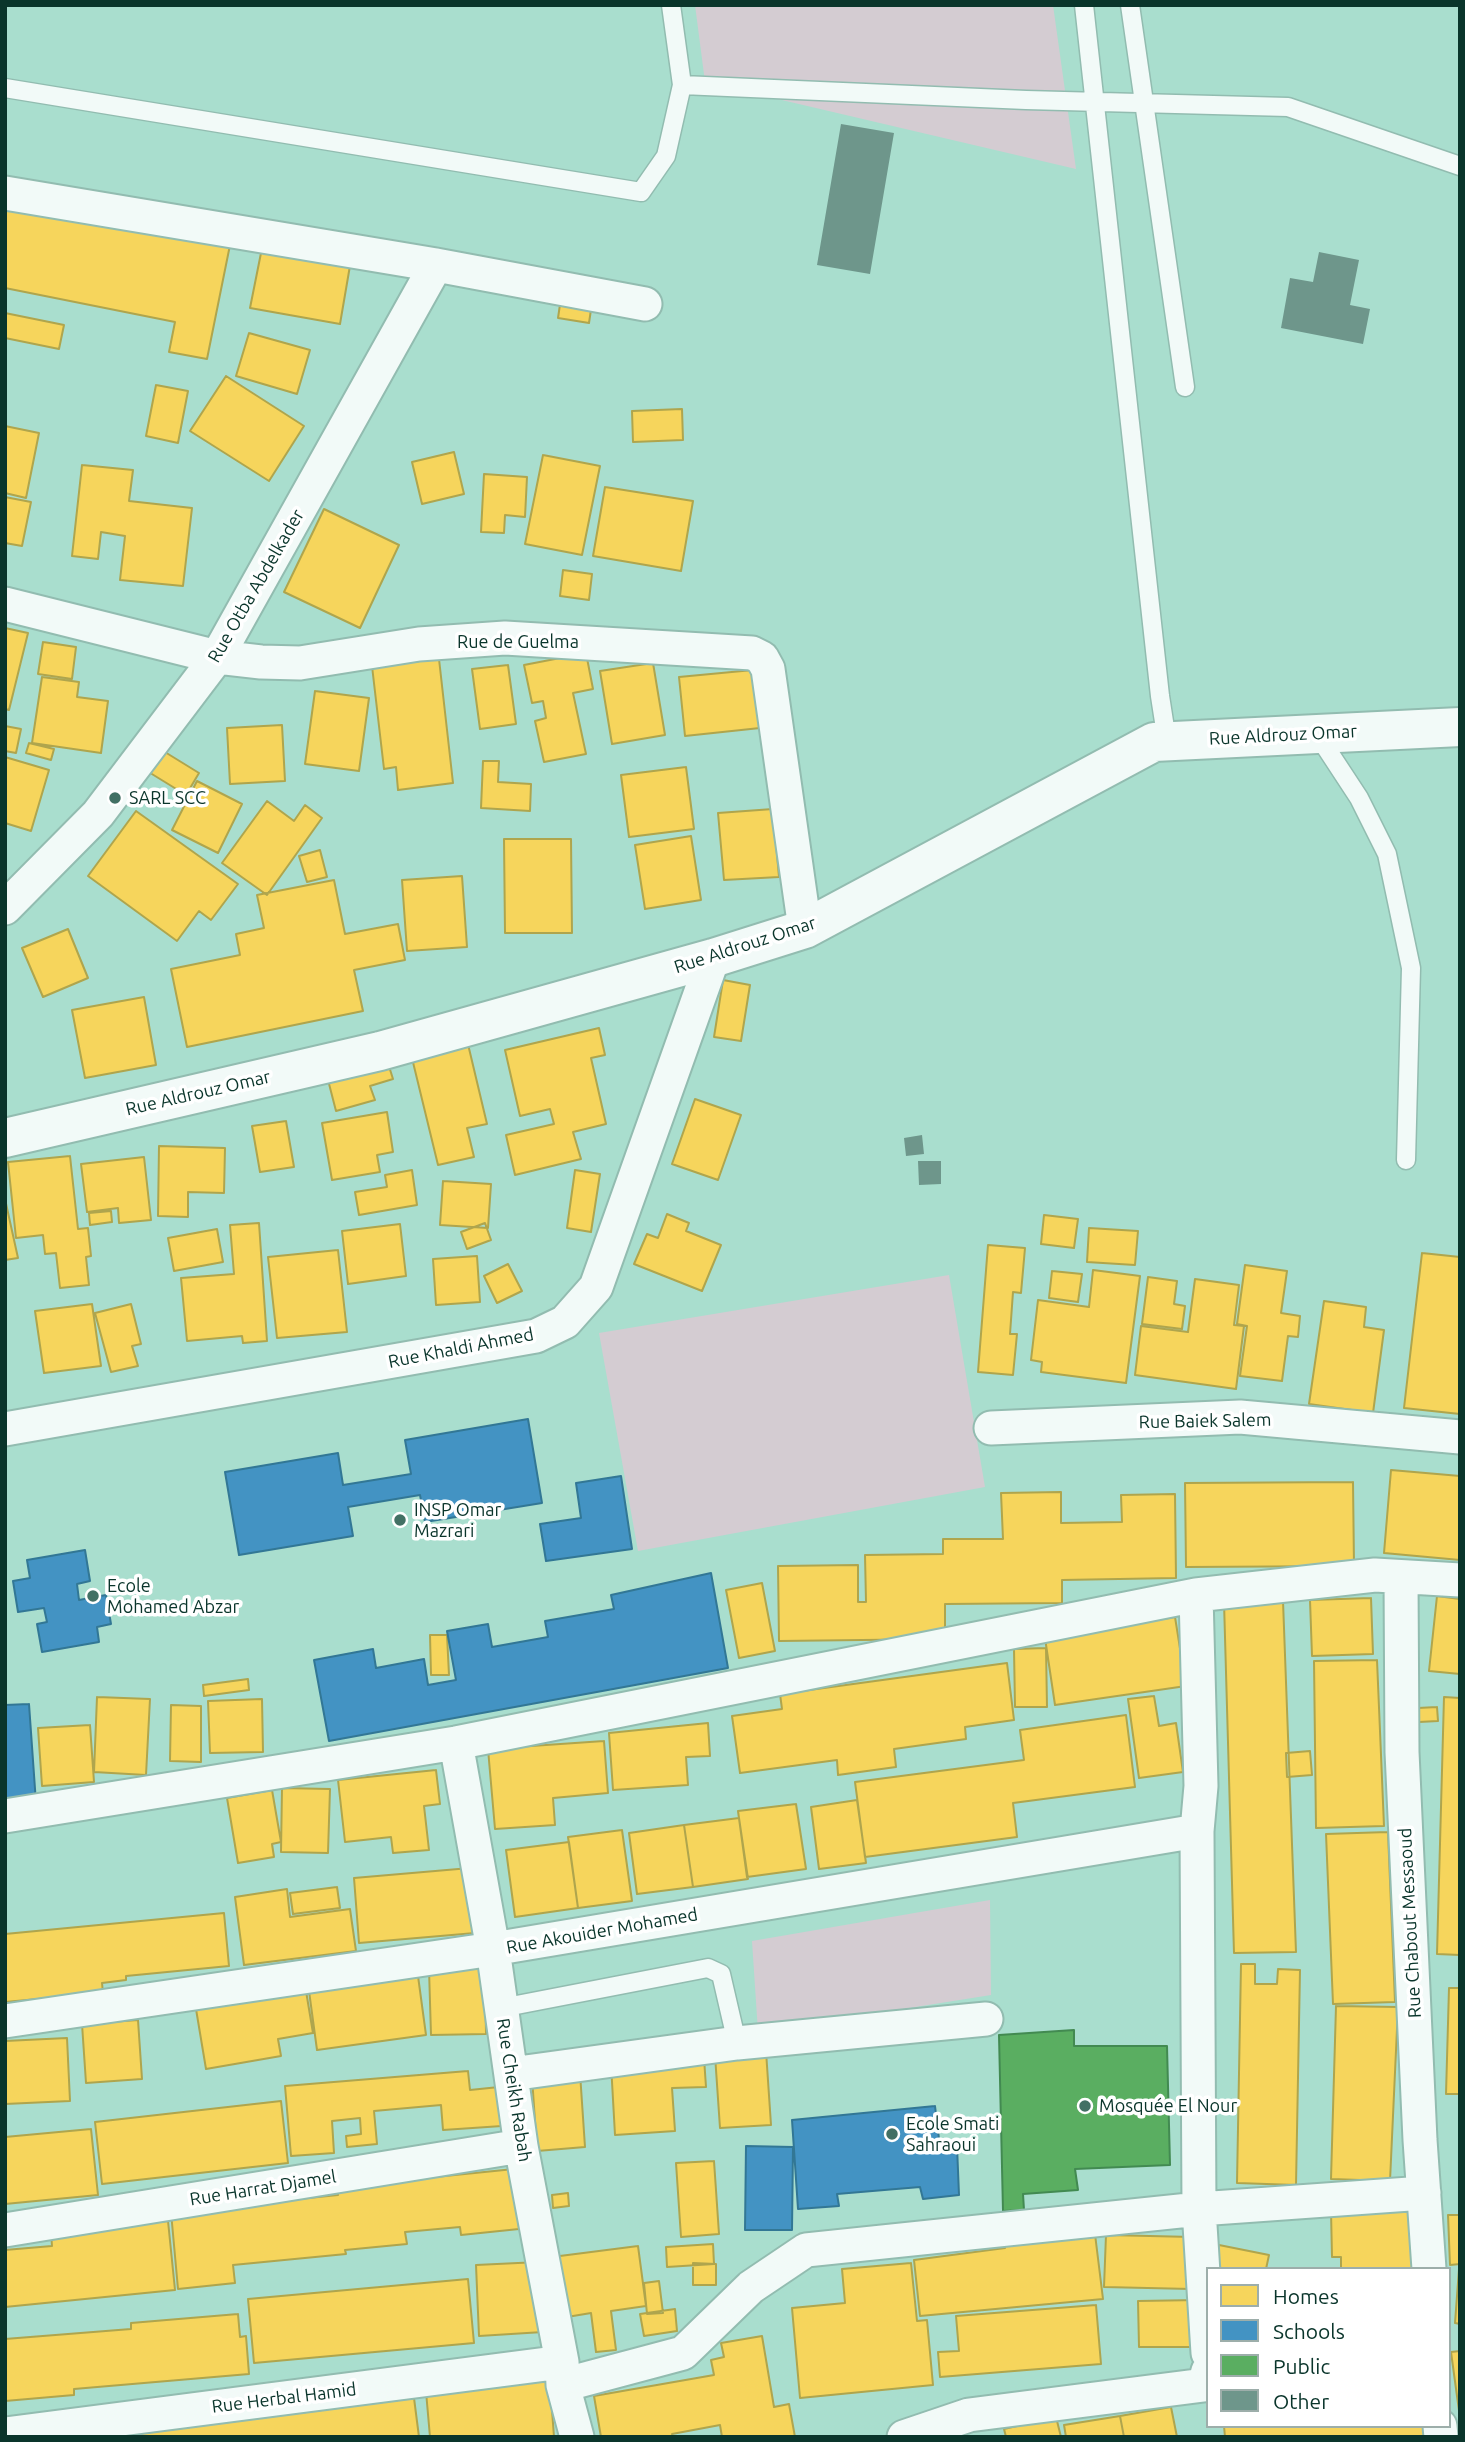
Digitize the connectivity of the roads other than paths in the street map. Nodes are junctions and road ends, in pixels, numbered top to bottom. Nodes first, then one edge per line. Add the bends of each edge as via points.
1 (671, 5) edge
2 (1084, 5) edge
3 (1130, 5) edge
4 (682, 85) junction
5 (5, 88) edge
6 (1096, 103) junction
7 (1460, 166) edge
8 (5, 193) edge
9 (436, 265) junction
10 (645, 304) dead end
11 (1185, 387) dead end
12 (5, 604) edge
13 (218, 657) junction
14 (1460, 727) edge
15 (1317, 734) junction
16 (1167, 741) junction
17 (5, 908) edge
18 (805, 929) junction
19 (713, 958) junction
20 (5, 1138) edge
21 (1406, 1160) dead end
22 (991, 1427) dead end
23 (5, 1429) edge
24 (1460, 1437) edge
25 (1401, 1577) junction
26 (1460, 1580) edge
27 (1196, 1595) junction
28 (456, 1743) junction
29 (5, 1816) edge
30 (1197, 1831) junction
31 (493, 1949) junction
32 (501, 2008) junction
33 (986, 2019) dead end
34 (5, 2021) edge
35 (737, 2043) junction
36 (511, 2074) junction
37 (521, 2146) junction
38 (1424, 2193) junction
39 (1199, 2208) junction
40 (5, 2230) edge
41 (1429, 2267) edge
42 (1206, 2321) edge
43 (563, 2374) junction
44 (1206, 2378) edge
45 (5, 2434) edge
46 (577, 2437) edge
47 (904, 2437) edge

1 - 4 lane
2 - 6 lane
3 - 11 lane
4 - 5 lane via 666,156 641,192
4 - 6 lane
6 - 7 lane via 1288,107
6 - 16 lane
8 - 9 street
9 - 10 street
9 - 13 street, Rue Otba Abdelkader
12 - 13 street, Rue de Guelma
13 - 17 street, Rue Otba Abdelkader via 98,814
13 - 18 street, Rue de Guelma via 300,663 419,644 505,638 752,653 762,658 768,669
14 - 15 street, Rue Aldrouz Omar
15 - 16 street, Rue Aldrouz Omar
15 - 21 lane via 1359,798 1387,854 1409,956
16 - 18 street, Rue Aldrouz Omar via 1154,742
18 - 19 street, Rue Aldrouz Omar
19 - 20 street, Rue Aldrouz Omar via 380,1051
19 - 23 street, Rue Khaldi Ahmed via 596,1287 565,1322 536,1336
22 - 24 street, Rue Baiek Salem via 1240,1417
25 - 26 street
25 - 27 street via 1375,1575
25 - 38 street, Rue Chabout Messaoud via 1403,1766
27 - 28 street
27 - 30 street via 1201,1786
28 - 29 street
28 - 31 street, Rue Cheikh Rabah
30 - 31 street, Rue Akouider Mohamed
30 - 39 street
31 - 32 street, Rue Cheikh Rabah
31 - 34 street, Rue Akouider Mohamed
32 - 35 lane via 708,1968 720,1974
32 - 36 street, Rue Cheikh Rabah
33 - 35 street
35 - 36 street
36 - 37 street, Rue Cheikh Rabah
37 - 40 street, Rue Harrat Djamel
37 - 43 street, Rue Cheikh Rabah
38 - 39 street, Rue Herbal Hamid
38 - 41 street, Rue Chabout Messaoud
39 - 42 street
39 - 43 street, Rue Herbal Hamid via 806,2250 751,2287 683,2353
43 - 45 street, Rue Herbal Hamid
43 - 46 street, Rue Cheikh Rabah
44 - 47 street via 1204,2385 969,2415

